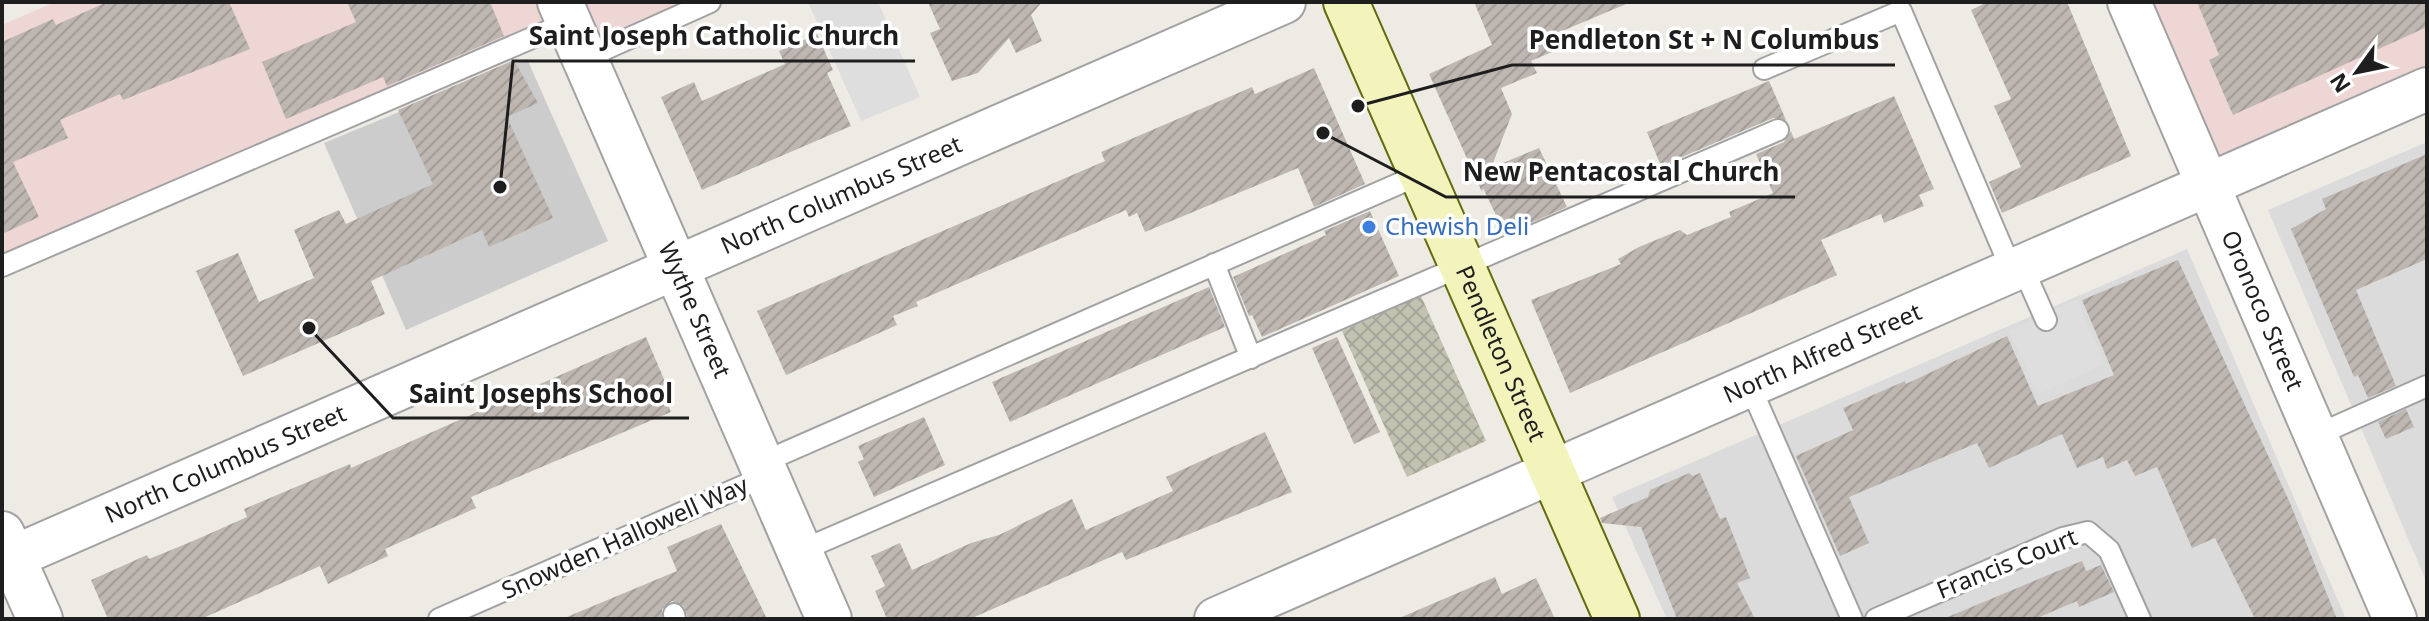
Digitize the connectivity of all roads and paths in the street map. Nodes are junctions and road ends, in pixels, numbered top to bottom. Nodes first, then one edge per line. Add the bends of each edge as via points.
1 (710, 2) edge
2 (1284, 2) edge
3 (1346, 2) edge
4 (2129, 2) edge
5 (571, 27) edge
6 (1764, 69) dead end
7 (2427, 89) edge
8 (1778, 130) dead end
9 (1421, 174) junction
10 (2208, 184) junction
11 (1214, 264) junction
12 (1462, 265) junction
13 (2, 266) edge
14 (674, 266) junction
15 (2017, 269) junction
16 (2046, 320) dead end
17 (1251, 358) junction
18 (1750, 386) junction
19 (2427, 386) edge
20 (2317, 435) junction
21 (764, 470) junction
22 (1552, 472) junction
23 (800, 551) junction
24 (6, 552) edge
25 (40, 619) edge
26 (439, 619) edge
27 (829, 619) edge
28 (1216, 619) edge
29 (1617, 619) edge
30 (1852, 619) edge
31 (1876, 619) edge
32 (2140, 619) edge
33 (2395, 619) edge

1 - 5 lane
2 - 14 street, North Columbus Street
3 - 9 main road, Pendleton Street
4 - 10 street, Oronoco Street
5 - 13 lane
5 - 14 street, Wythe Street
6 - 15 lane via 1901,11
7 - 10 street, North Alfred Street
8 - 12 lane
9 - 11 lane, Snowden Hallowell Way
9 - 12 main road, Pendleton Street
10 - 15 street, North Alfred Street
10 - 20 street, Oronoco Street
11 - 17 lane
11 - 21 lane, Snowden Hallowell Way
12 - 17 lane
12 - 22 main road, Pendleton Street
14 - 21 street, Wythe Street
14 - 24 street, North Columbus Street
15 - 16 lane
15 - 18 street, North Alfred Street
17 - 23 lane
18 - 22 street, North Alfred Street
18 - 30 lane
19 - 20 lane
20 - 33 street, Oronoco Street
21 - 23 street, Wythe Street
21 - 26 lane, Snowden Hallowell Way
22 - 28 street, North Alfred Street
22 - 29 main road, Pendleton Street
23 - 27 street, Wythe Street
24 - 25 street
31 - 32 lane, Francis Court via 2088,532 2109,550

